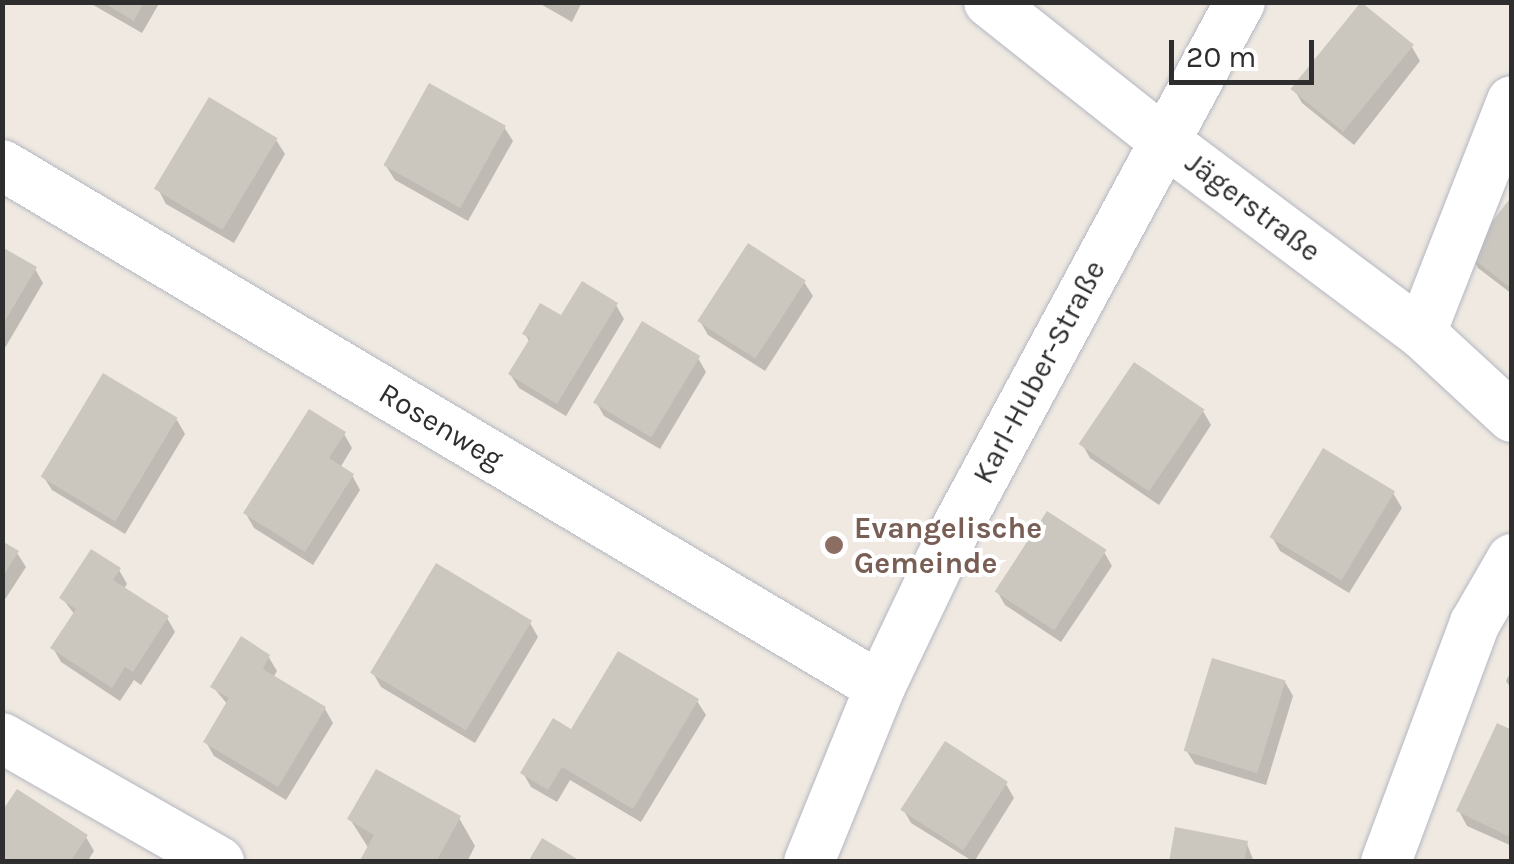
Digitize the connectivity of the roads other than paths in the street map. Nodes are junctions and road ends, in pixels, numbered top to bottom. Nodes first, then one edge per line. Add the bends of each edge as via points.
1 (990, 2) edge
2 (1240, 2) edge
3 (1512, 101) edge
4 (1162, 140) junction
5 (2, 165) edge
6 (1421, 332) junction
7 (1512, 417) edge
8 (1512, 560) edge
9 (880, 687) junction
10 (2, 738) edge
11 (219, 862) edge
12 (810, 862) edge
13 (1386, 862) edge

1 - 4 street, Jägerstraße
2 - 4 street, Karl-Huber-Straße
3 - 6 street
4 - 6 street, Jägerstraße
4 - 9 street, Karl-Huber-Straße via 952,536
5 - 9 street, Rosenweg
6 - 7 street, Jägerstraße
8 - 13 street via 1475,623
9 - 12 street, Karl-Huber-Straße
10 - 11 street

